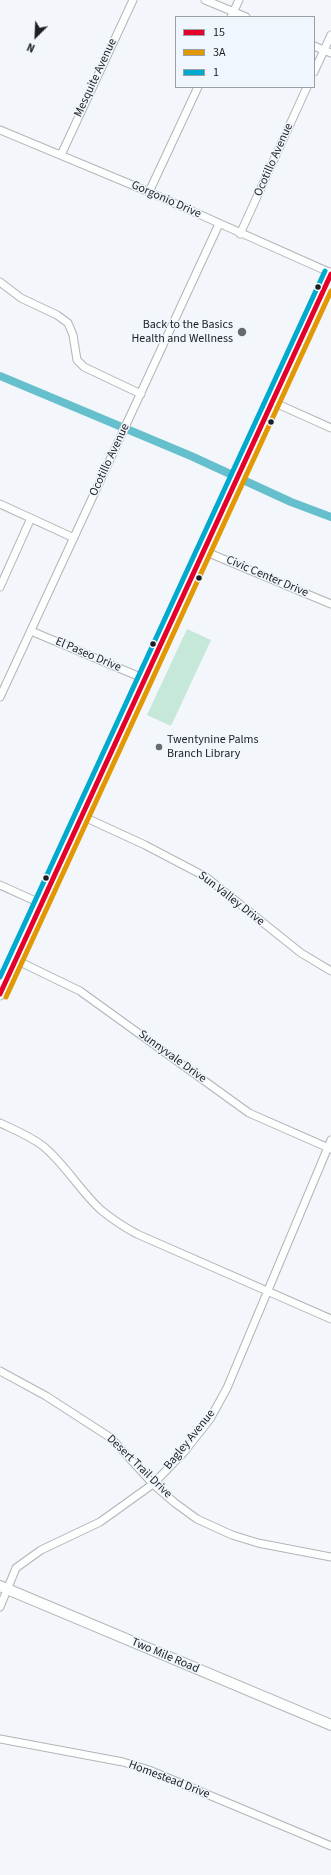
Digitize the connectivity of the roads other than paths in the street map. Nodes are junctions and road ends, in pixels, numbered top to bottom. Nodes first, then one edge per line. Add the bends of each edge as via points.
1 (133, 0) edge
2 (205, 0) edge
3 (239, 0) edge
4 (232, 14) edge
5 (331, 35) edge
6 (315, 46) edge
7 (328, 51) edge
8 (315, 70) edge
9 (198, 88) edge
10 (307, 88) edge
11 (0, 130) edge
12 (61, 155) junction
13 (149, 192) junction
14 (219, 224) junction
15 (240, 234) junction
16 (331, 274) edge
17 (0, 282) edge
18 (141, 394) junction
19 (273, 402) junction
20 (331, 428) edge
21 (0, 504) edge
22 (31, 518) junction
23 (74, 538) junction
24 (204, 550) junction
25 (0, 587) edge
26 (331, 604) edge
27 (31, 631) junction
28 (145, 679) junction
29 (0, 697) edge
30 (82, 816) junction
31 (0, 885) edge
32 (42, 904) junction
33 (16, 960) junction
34 (331, 971) edge
35 (0, 994) edge
36 (0, 1123) edge
37 (331, 1140) edge
38 (329, 1148) edge
39 (268, 1292) junction
40 (331, 1319) edge
41 (0, 1371) edge
42 (154, 1484) junction
43 (331, 1557) edge
44 (4, 1587) edge
45 (0, 1607) edge
46 (331, 1725) edge
47 (0, 1739) edge
48 (331, 1846) edge

1 - 12 street, Mesquite Avenue
2 - 4 street
3 - 4 street
5 - 7 street
6 - 7 street
7 - 8 street
9 - 13 street
10 - 15 street, Ocotillo Avenue
11 - 12 street, Gorgonio Drive
12 - 13 street, Gorgonio Drive
13 - 14 street, Gorgonio Drive
14 - 15 street, Gorgonio Drive
14 - 18 street, Ocotillo Avenue
15 - 16 street, Gorgonio Drive
16 - 19 main road
17 - 18 street via 21,298 68,323 77,360 84,367
18 - 23 street, Ocotillo Avenue
19 - 20 street
19 - 24 main road
21 - 22 street
22 - 23 street
22 - 25 street
23 - 27 street, Ocotillo Avenue
24 - 26 street, Civic Center Drive
24 - 28 main road
27 - 28 street, El Paseo Drive
27 - 29 street, Ocotillo Avenue
28 - 30 main road
30 - 32 main road
30 - 34 street, Sun Valley Drive via 206,877 301,953
31 - 32 street
32 - 33 main road
33 - 35 main road
33 - 38 street, Sunnyvale Drive via 58,978 86,994 249,1113
36 - 39 street via 43,1146 101,1209 124,1228
37 - 38 street, Bagley Avenue
38 - 39 street, Bagley Avenue
39 - 40 street
39 - 42 street, Bagley Avenue via 227,1388 210,1419
41 - 42 street, Desert Trail Drive via 53,1400 111,1438
42 - 43 street, Desert Trail Drive via 197,1519 232,1535 258,1543
42 - 44 street, Bagley Avenue via 100,1522 41,1550 16,1568
44 - 45 street, Bagley Avenue
44 - 46 main road, Two Mile Road
47 - 48 street, Homestead Drive via 122,1762 149,1770

